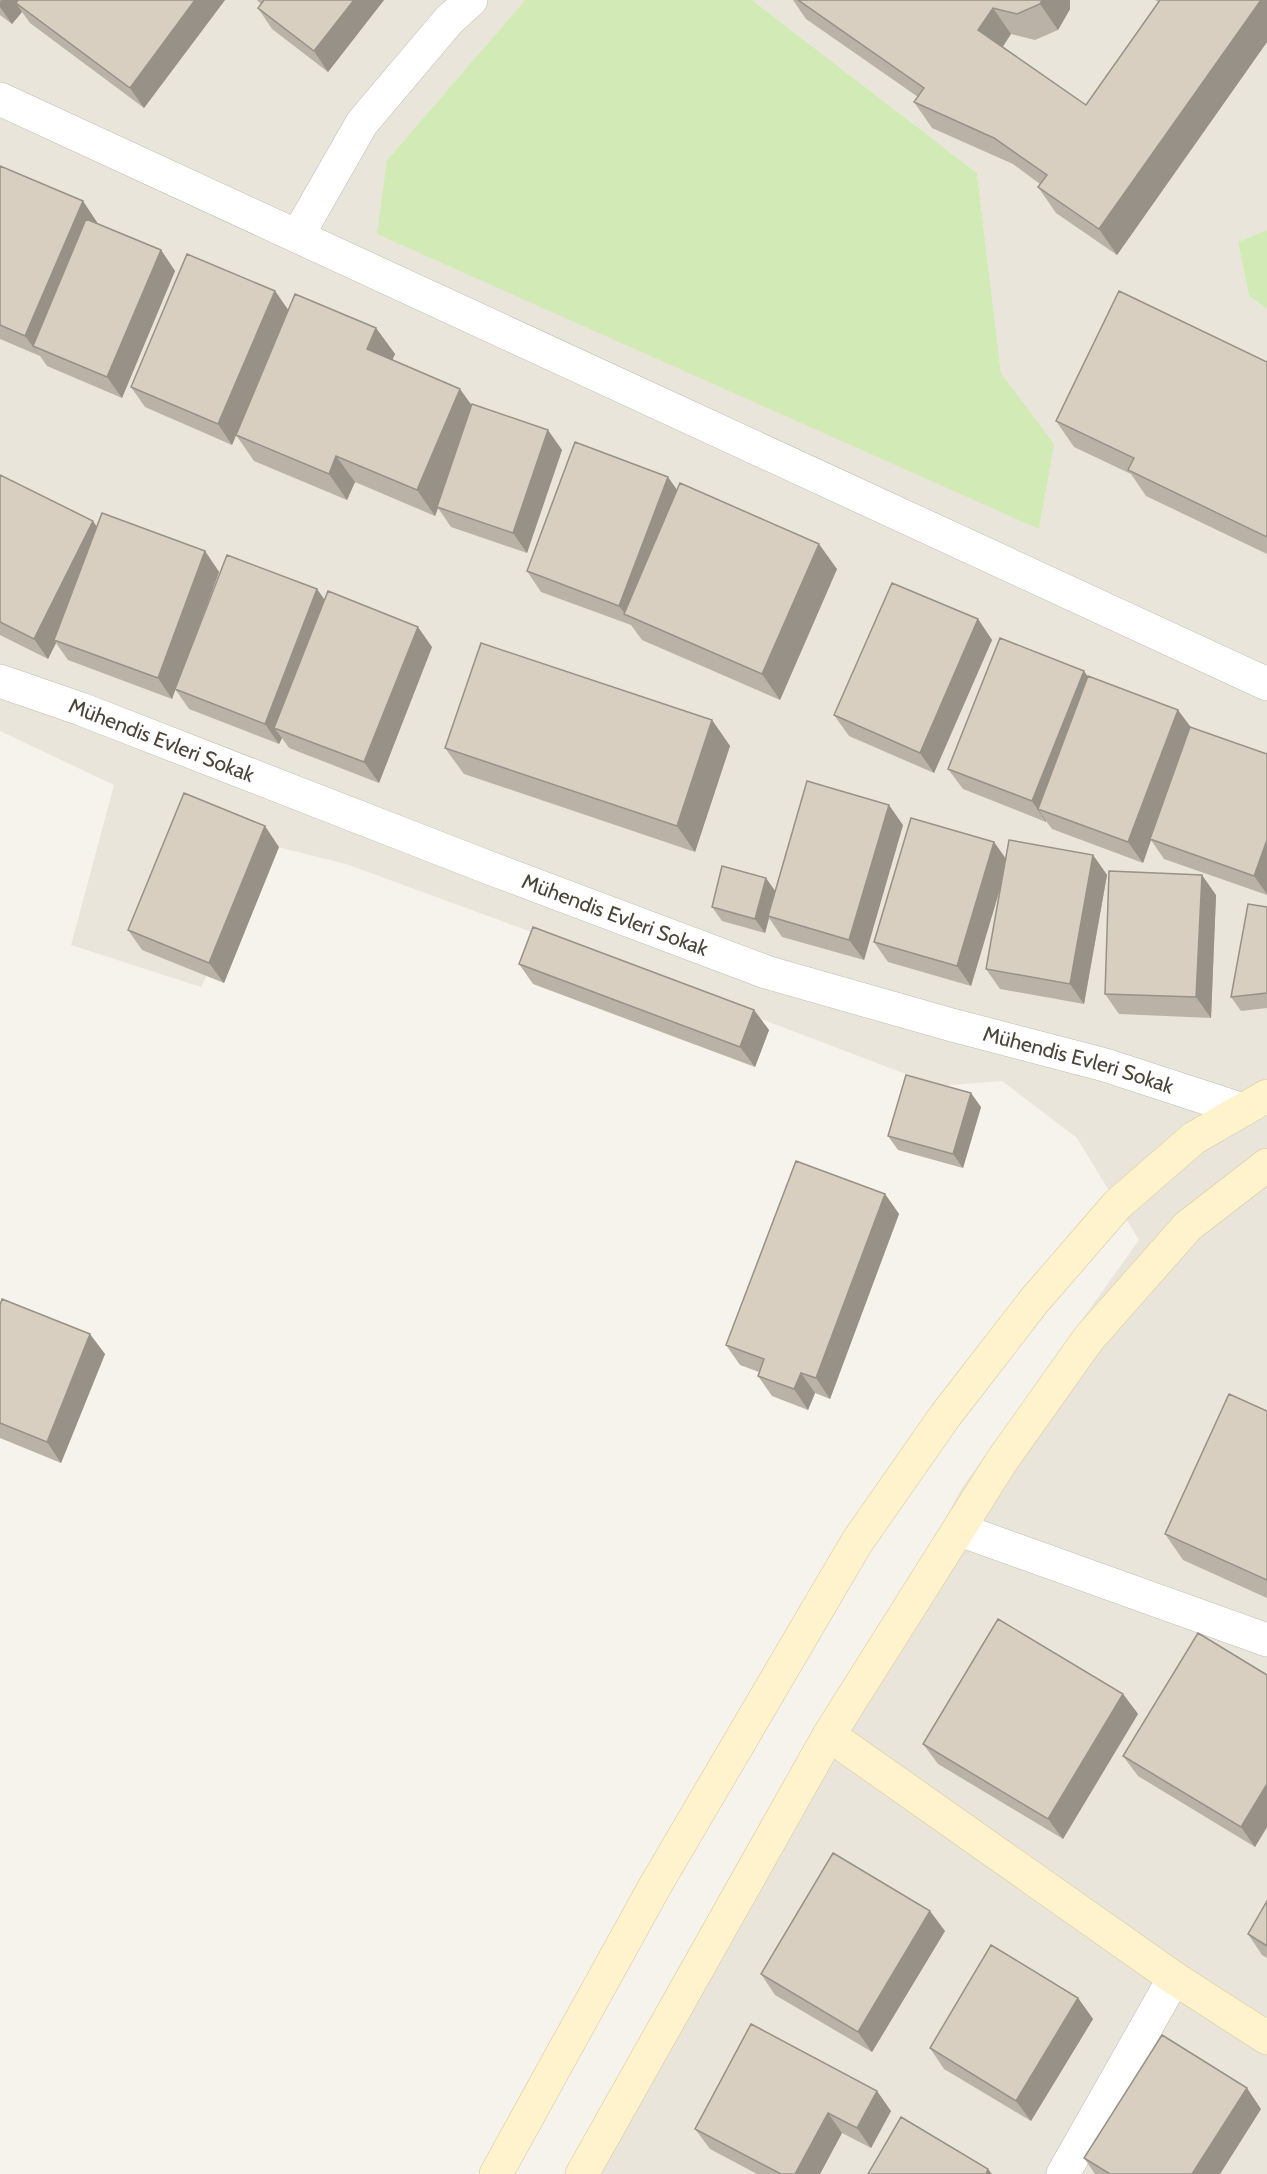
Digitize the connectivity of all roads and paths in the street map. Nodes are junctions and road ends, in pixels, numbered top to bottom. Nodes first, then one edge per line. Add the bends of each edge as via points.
1 (471, 0) edge
2 (0, 99) edge
3 (298, 235) junction
4 (0, 681) edge
5 (1267, 684) edge
6 (1255, 1103) edge
7 (1267, 1165) edge
8 (960, 1530) junction
9 (1267, 1640) edge
10 (829, 1735) junction
11 (1174, 1978) junction
12 (1267, 2038) edge
13 (496, 2174) edge
14 (582, 2174) edge
15 (1063, 2174) edge

1 - 3 street via 449,20 362,123
2 - 3 street
3 - 5 street
4 - 6 street, Mühendis Evleri Sokak via 766,972 952,1026
6 - 13 main road via 1194,1138 1118,1204 1034,1301 931,1435 851,1552 655,1886
7 - 8 main road via 1188,1226 1089,1338 1001,1462
8 - 9 street
8 - 10 main road
10 - 11 main road
10 - 14 main road
11 - 12 main road
11 - 15 street

